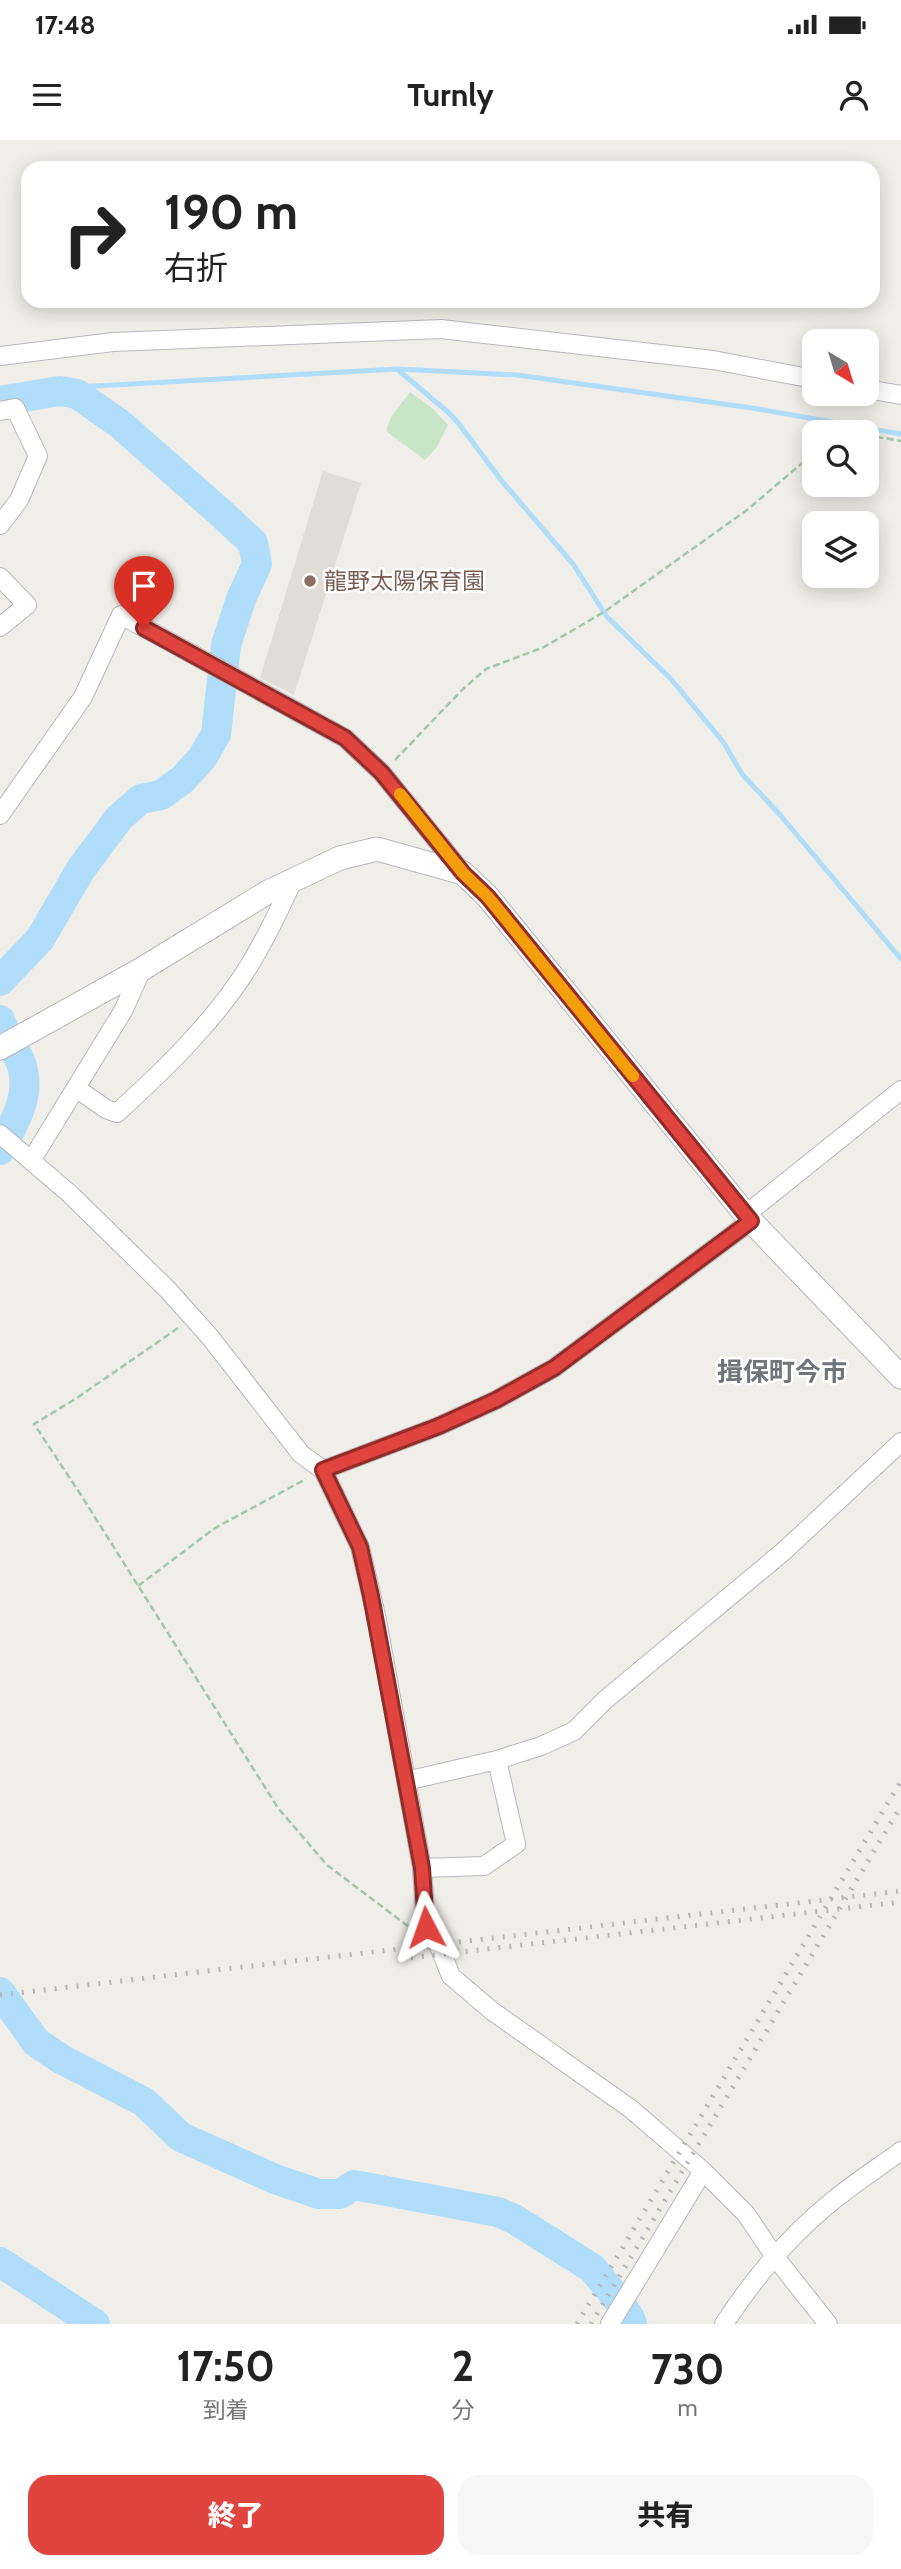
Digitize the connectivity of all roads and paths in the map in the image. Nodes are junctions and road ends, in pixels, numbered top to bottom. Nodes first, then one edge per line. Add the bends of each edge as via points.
1 (0, 356) edge
2 (802, 377) edge
3 (879, 391) edge
4 (901, 395) edge
5 (0, 411) edge
6 (879, 437) edge
7 (901, 441) edge
8 (802, 463) edge
9 (0, 525) edge
10 (0, 577) edge
11 (0, 627) edge
12 (382, 773) junction
13 (0, 815) edge
14 (463, 873) junction
15 (293, 880) junction
16 (142, 969) junction
17 (0, 1048) edge
18 (76, 1088) junction
19 (901, 1090) edge
20 (0, 1134) edge
21 (31, 1160) junction
22 (748, 1218) junction
23 (193, 1318) junction
24 (901, 1377) edge
25 (901, 1442) edge
26 (323, 1470) junction
27 (138, 1586) junction
28 (496, 1760) junction
29 (406, 1782) junction
30 (422, 1868) junction
31 (426, 1927) junction
32 (901, 2151) edge
33 (703, 2171) junction
34 (775, 2257) junction
35 (610, 2324) edge
36 (724, 2324) edge
37 (828, 2324) edge

1 - 2 street via 113,342 441,329 713,360
3 - 4 street
5 - 9 street via 15,408 38,456 19,500
6 - 7 path
8 - 12 path via 747,510 604,612 544,647 486,669
10 - 11 street via 27,605
12 - 13 street via 345,738 121,615 83,697
12 - 14 street
14 - 15 street via 377,849 340,858
14 - 22 street via 488,897
15 - 16 street
15 - 18 street via 248,967 212,1016 130,1101 117,1113
16 - 17 street
16 - 18 street via 123,1011
18 - 21 street
19 - 22 street
20 - 21 street
21 - 23 street
22 - 24 street
22 - 26 street via 554,1368 439,1426
23 - 26 street via 301,1454
23 - 27 path via 34,1424
25 - 28 street via 784,1551 574,1731
26 - 27 path via 215,1528
26 - 29 street via 360,1547
27 - 31 path via 278,1808 327,1865 411,1928
28 - 29 street
28 - 30 street via 516,1844 484,1866
29 - 30 street
30 - 31 street
31 - 33 street via 451,1976 492,2011 631,2109
32 - 34 street via 834,2200
33 - 34 street via 746,2214
33 - 35 street
34 - 36 street
34 - 37 street

